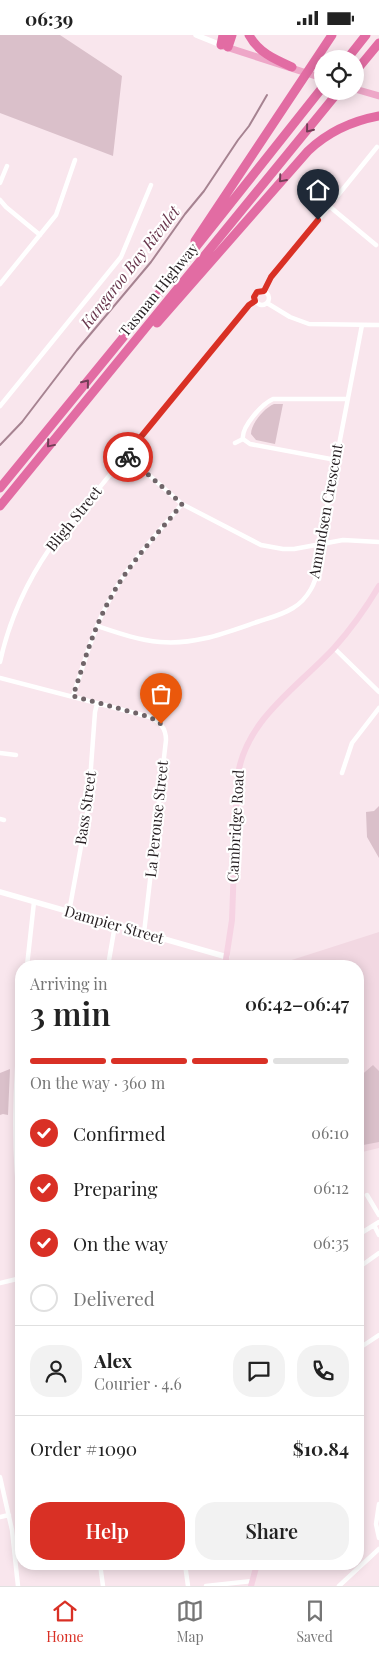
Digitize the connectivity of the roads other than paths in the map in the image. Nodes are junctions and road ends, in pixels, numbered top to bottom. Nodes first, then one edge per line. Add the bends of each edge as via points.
1 (196, 35) edge
2 (223, 35) edge
3 (232, 35) edge
4 (248, 35) edge
5 (332, 35) edge
6 (366, 35) edge
7 (379, 43) edge
8 (224, 46) junction
9 (354, 50) edge
10 (364, 61) edge
11 (292, 67) junction
12 (314, 75) edge
13 (364, 92) edge
14 (314, 98) edge
15 (379, 98) edge
16 (333, 100) edge
17 (379, 116) edge
18 (377, 147) dead end
19 (75, 160) dead end
20 (7, 166) dead end
21 (0, 183) edge
22 (151, 185) dead end
23 (0, 200) edge
24 (329, 206) junction
25 (40, 235) junction
26 (376, 245) dead end
27 (0, 284) edge
28 (264, 291) junction
29 (153, 301) junction
30 (255, 301) junction
31 (268, 303) junction
32 (362, 325) junction
33 (379, 325) edge
34 (348, 399) junction
35 (0, 406) edge
36 (63, 429) junction
37 (243, 439) junction
38 (235, 443) dead end
39 (126, 455) junction
40 (336, 460) junction
41 (0, 488) edge
42 (182, 504) junction
43 (0, 506) edge
44 (379, 542) edge
45 (320, 544) junction
46 (379, 586) edge
47 (97, 626) junction
48 (334, 648) junction
49 (1, 652) edge
50 (0, 662) edge
51 (0, 678) edge
52 (379, 691) edge
53 (73, 696) junction
54 (97, 703) junction
55 (379, 708) edge
56 (0, 753) edge
57 (16, 755) dead end
58 (342, 773) dead end
59 (0, 892) edge
60 (34, 902) junction
61 (69, 912) junction
62 (115, 925) junction
63 (144, 933) junction
64 (227, 957) junction
65 (27, 960) edge
66 (109, 960) edge
67 (226, 960) edge
68 (367, 1195) dead end
69 (379, 1215) edge
70 (377, 1223) edge
71 (364, 1231) edge
72 (379, 1235) edge
73 (379, 1253) edge
74 (364, 1264) edge
75 (15, 1279) edge
76 (0, 1283) edge
77 (379, 1335) edge
78 (364, 1345) edge
79 (0, 1477) edge
80 (379, 1504) edge
81 (9, 1515) junction
82 (0, 1517) edge
83 (379, 1538) edge
84 (379, 1549) edge
85 (15, 1562) edge
86 (364, 1563) edge
87 (16, 1570) edge
88 (101, 1570) edge
89 (186, 1570) edge
90 (255, 1570) edge
91 (356, 1570) edge
92 (252, 1583) edge
93 (18, 1586) edge
94 (103, 1586) edge
95 (188, 1586) edge
96 (206, 1586) edge
97 (339, 1586) edge

1 - 8 street
2 - 8 highway
3 - 8 highway
4 - 11 highway via 265,53
5 - 29 highway
6 - 9 highway
7 - 10 highway
8 - 11 main road
11 - 12 main road
13 - 15 main road
14 - 29 highway, Tasman Highway
16 -> 36 highway, Tasman Highway
17 -> 36 highway via 343,127 308,151
18 - 24 street
19 - 25 street via 56,215
20 - 21 street
22 - 35 street via 121,257
23 - 25 street
24 - 26 street
24 - 28 street via 271,277
25 - 27 street
28 - 30 street via 257,292
28 - 31 street via 269,297
41 -> 29 highway, Tasman Highway
30 - 31 street via 261,305
30 - 39 street, Bligh Street
31 - 32 street via 309,324
32 - 33 street
32 - 34 street, Amundsen Crescent
34 - 37 street via 270,400 246,427
34 - 40 street, Amundsen Crescent
36 -> 43 highway, Tasman Highway
37 - 38 street
37 - 40 street via 250,444
39 - 42 street
39 - 49 street, Bligh Street via 50,548 31,577
40 - 45 street, Amundsen Crescent
42 - 45 street via 267,546 294,549
42 - 47 street via 119,583
44 - 45 street via 343,540
45 - 47 street, Amundsen Crescent via 318,570 311,589 294,608 273,617 217,636 180,642 143,639
46 - 48 main road, Cambridge Road
47 - 53 street
48 - 52 street
48 - 64 main road, Cambridge Road via 257,726 241,758
49 - 50 street, Bligh Street
51 - 53 street, La Perouse Street
53 - 54 street, La Perouse Street
54 - 61 street, Bass Street via 88,808
54 - 63 street, La Perouse Street via 153,719 161,724 166,735
55 - 58 street via 350,747
56 - 57 street
59 - 60 street, Dampier Street
60 - 61 street, Dampier Street
60 - 65 street
61 - 62 street, Dampier Street
62 - 63 street, Dampier Street
62 - 66 street
63 - 64 street, Dampier Street
64 - 67 main road, Cambridge Road
68 - 69 street
70 - 71 street
70 - 72 street
73 - 74 street
75 - 76 street
77 - 78 street
79 - 81 street
80 - 83 street via 376,1523
81 - 82 street
81 - 85 street
84 - 86 street
87 - 93 street
88 - 94 street
89 - 95 street
90 - 92 main road
91 - 97 street
92 - 96 street via 244,1581

